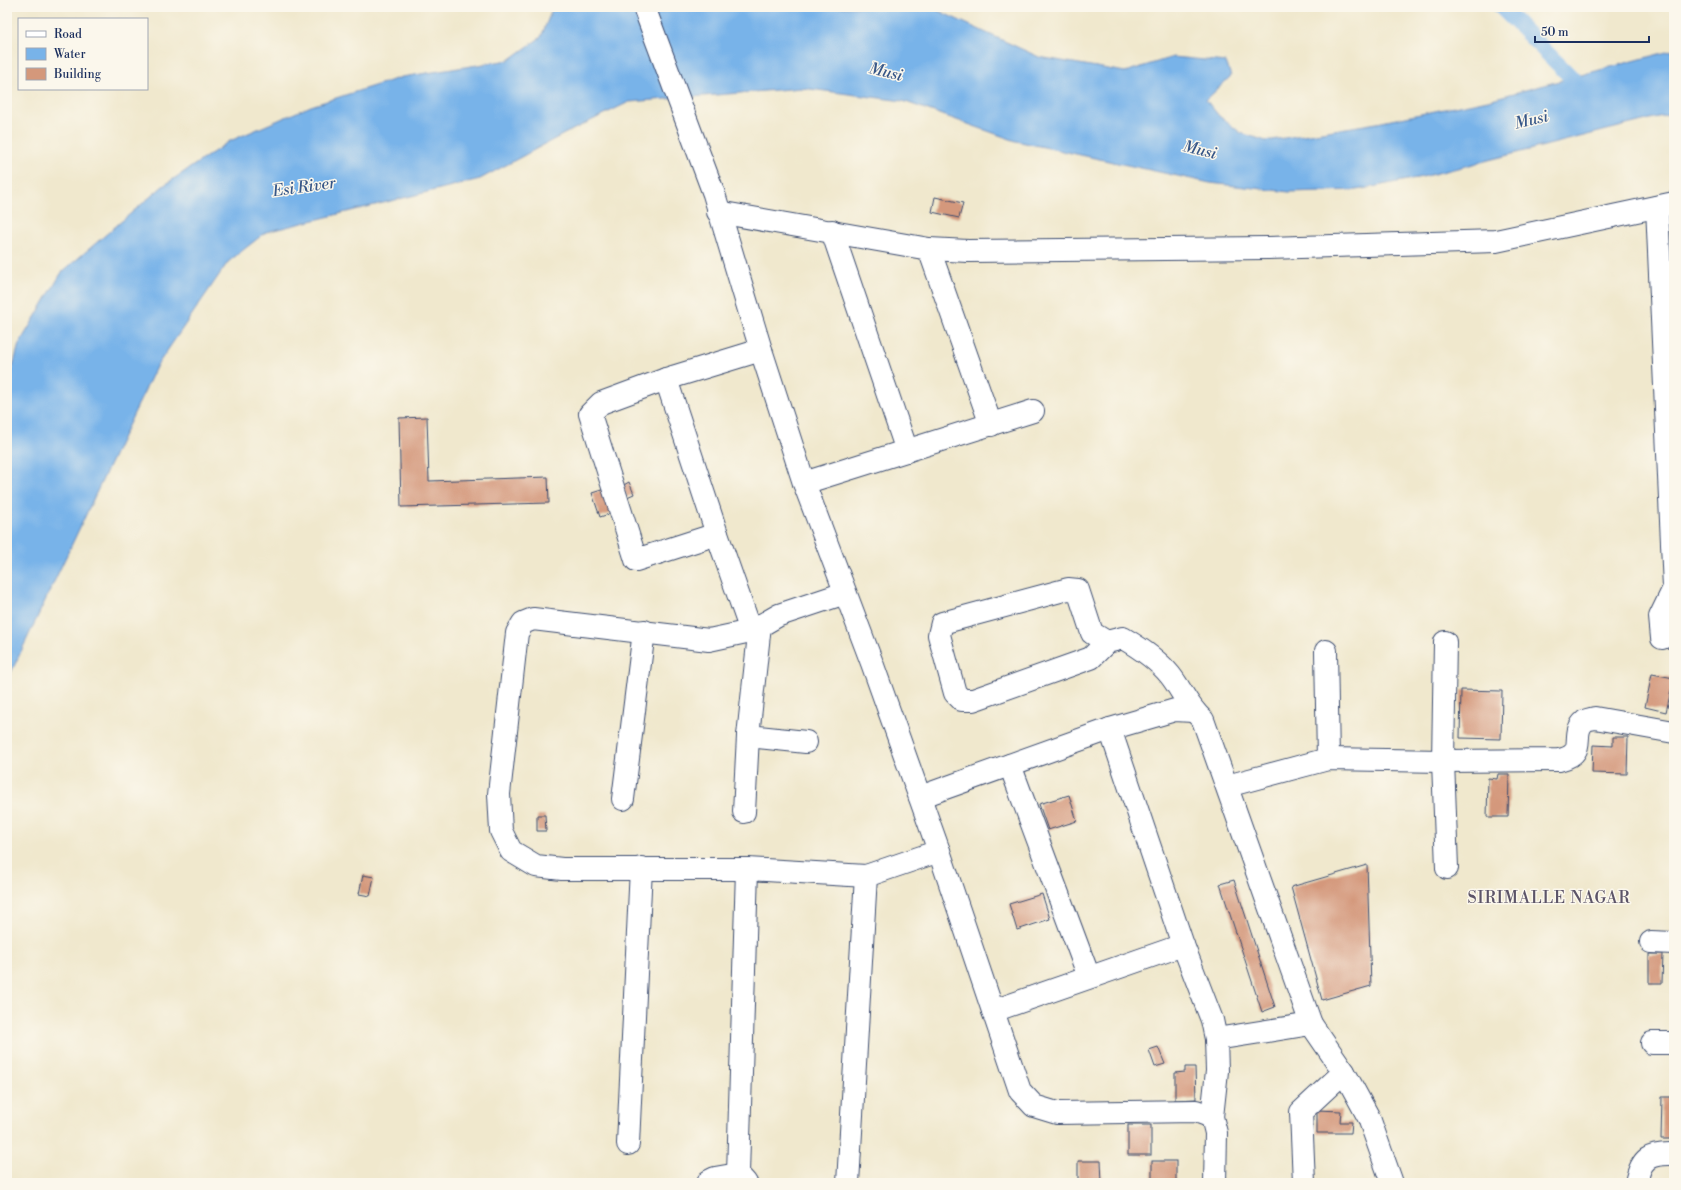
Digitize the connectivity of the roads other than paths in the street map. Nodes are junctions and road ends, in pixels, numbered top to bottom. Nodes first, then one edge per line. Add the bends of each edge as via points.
1 (644, 7) edge
2 (716, 203) junction
3 (1666, 205) edge
4 (832, 231) junction
5 (929, 249) junction
6 (761, 350) junction
7 (666, 379) junction
8 (1033, 411) dead end
9 (991, 424) junction
10 (907, 451) junction
11 (804, 483) junction
12 (717, 534) junction
13 (845, 593) junction
14 (755, 628) junction
15 (644, 631) junction
16 (1662, 638) dead end
17 (1107, 642) junction
18 (1445, 642) dead end
19 (1326, 651) dead end
20 (1193, 711) junction
21 (1110, 729) junction
22 (1674, 729) edge
23 (748, 736) junction
24 (806, 742) dead end
25 (1328, 759) junction
26 (1443, 761) junction
27 (1010, 765) junction
28 (1227, 786) junction
29 (920, 797) junction
30 (623, 799) dead end
31 (744, 812) dead end
32 (939, 851) junction
33 (641, 868) junction
34 (1447, 868) dead end
35 (747, 870) junction
36 (866, 876) junction
37 (1651, 942) dead end
38 (1674, 943) edge
39 (1183, 945) junction
40 (1089, 977) junction
41 (993, 1011) junction
42 (1311, 1024) junction
43 (1216, 1039) junction
44 (1652, 1043) dead end
45 (1674, 1043) edge
46 (1344, 1072) junction
47 (1212, 1117) junction
48 (628, 1144) dead end
49 (1674, 1154) edge
50 (742, 1178) edge
51 (709, 1183) edge
52 (848, 1183) edge
53 (1215, 1183) edge
54 (1304, 1183) edge
55 (1392, 1183) edge
56 (1636, 1183) edge

1 - 2 street
2 - 4 street
2 - 6 street
3 - 5 street via 1496,241 1268,248 968,251
3 - 16 street via 1674,588 1660,617
4 - 5 street
4 - 10 street
5 - 9 street
6 - 7 street
6 - 11 street
7 - 12 street
7 - 12 street via 600,403 590,414 636,560
8 - 9 street
9 - 10 street
10 - 11 street
11 - 13 street
12 - 14 street
13 - 14 street via 779,615
13 - 29 street
14 - 15 street via 709,640
14 - 23 street
15 - 30 street
15 - 33 street via 533,619 523,623 517,633 499,794 501,831 511,851 536,866 562,869
17 - 17 street via 1092,633 1078,590 1068,589 942,623 939,635 955,693 962,700 973,700 1091,658
17 - 20 street via 1123,638 1144,650 1170,675
18 - 26 street
19 - 25 street
20 - 21 street via 1175,710
20 - 28 street via 1203,720
21 - 27 street
21 - 39 street
22 - 26 street via 1595,718 1585,721 1580,729 1575,752 1569,758
23 - 24 street
23 - 31 street
25 - 26 street
25 - 28 street
26 - 34 street
27 - 29 street
27 - 40 street
28 - 42 street
29 - 32 street
32 - 36 street
32 - 41 street
33 - 35 street
33 - 48 street
35 - 36 street
35 - 50 street
36 - 52 street
37 - 38 street
39 - 40 street
39 - 43 street via 1212,1020
40 - 41 street
41 - 47 street via 1020,1091 1034,1106 1057,1113 1196,1111
42 - 43 street
42 - 46 street
43 - 47 street
44 - 45 street
46 - 54 street via 1301,1112
46 - 55 street via 1369,1118
47 - 53 street via 1216,1133
49 - 56 street via 1648,1156 1638,1168
50 - 51 street via 715,1178

